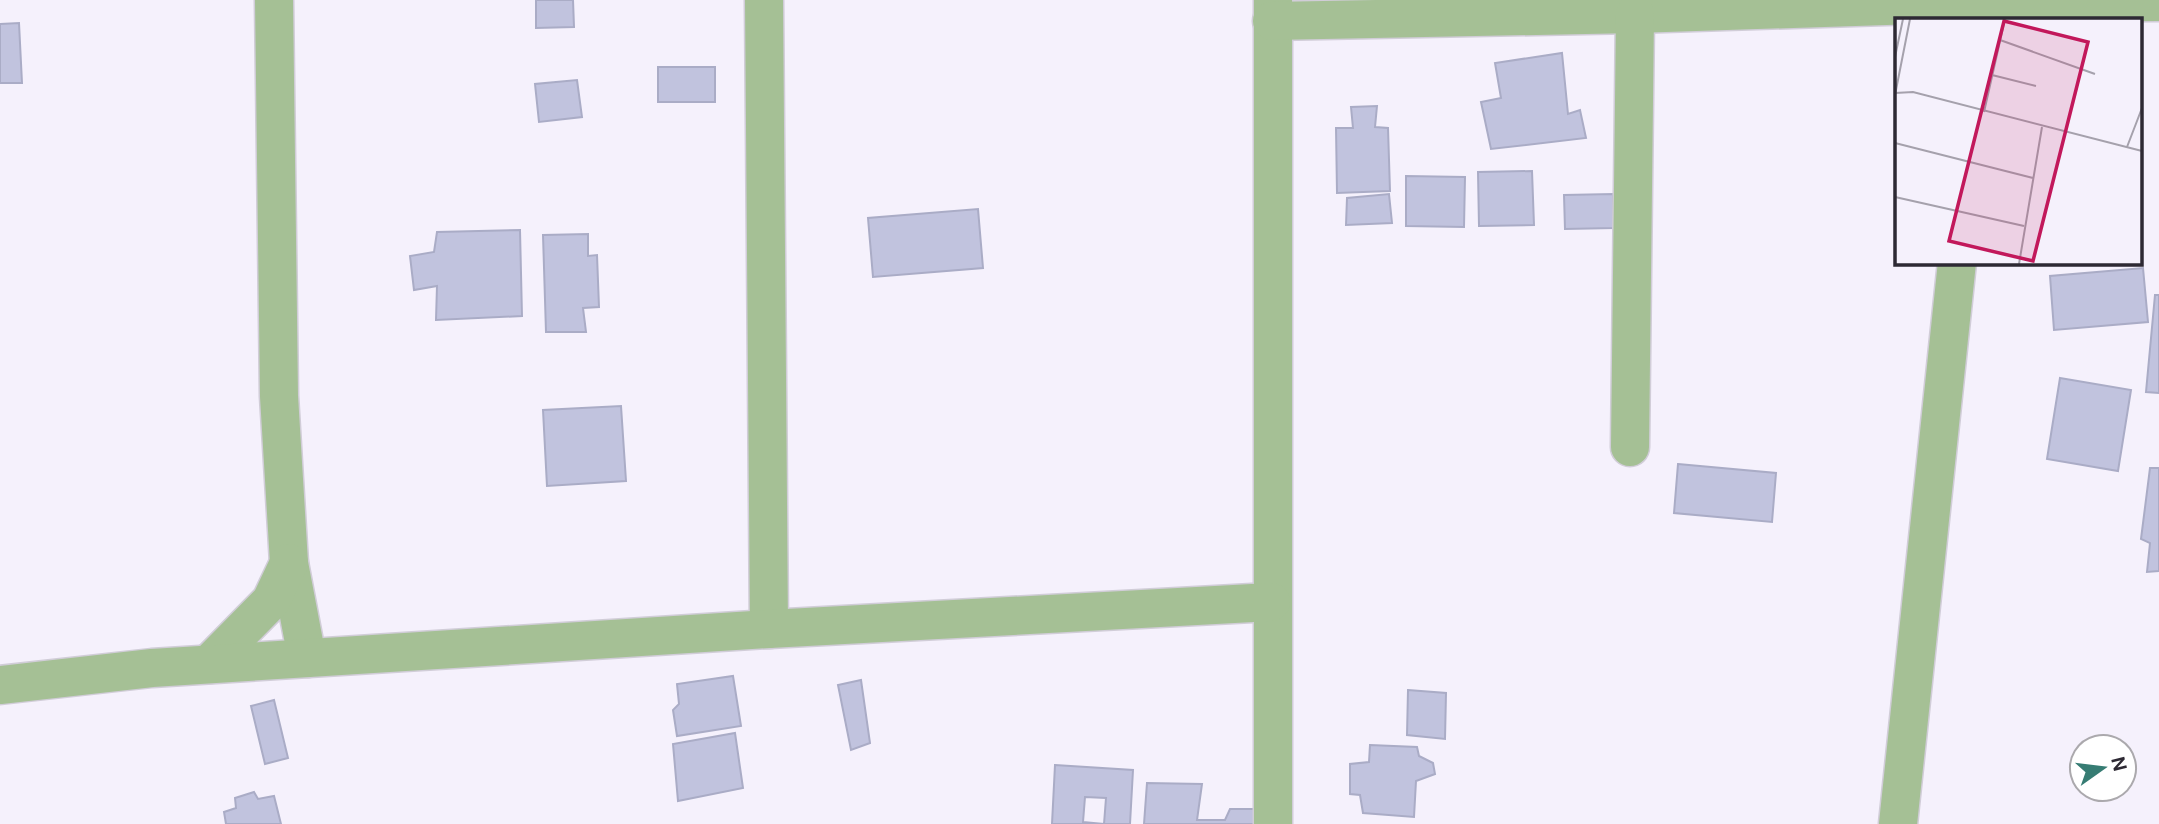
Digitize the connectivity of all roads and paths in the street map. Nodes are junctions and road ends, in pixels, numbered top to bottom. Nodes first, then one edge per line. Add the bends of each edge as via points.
1 (274, 0) edge
2 (764, 0) edge
3 (2159, 2) edge
4 (1272, 10) edge
5 (1979, 11) edge
6 (1635, 14) junction
7 (1957, 264) edge
8 (1630, 447) dead end
9 (289, 563) junction
10 (1271, 601) junction
11 (769, 629) junction
12 (307, 658) junction
13 (209, 664) junction
14 (0, 685) edge
15 (1273, 824) edge
16 (1898, 824) edge

1 - 9 street via 279,396
2 - 11 street
3 - 5 street
4 - 6 street
4 - 10 street
5 - 6 street
6 - 8 street
7 - 16 street
9 - 12 street
9 - 13 street via 271,601
10 - 11 street
10 - 15 street
11 - 12 street
12 - 13 street
13 - 14 street

